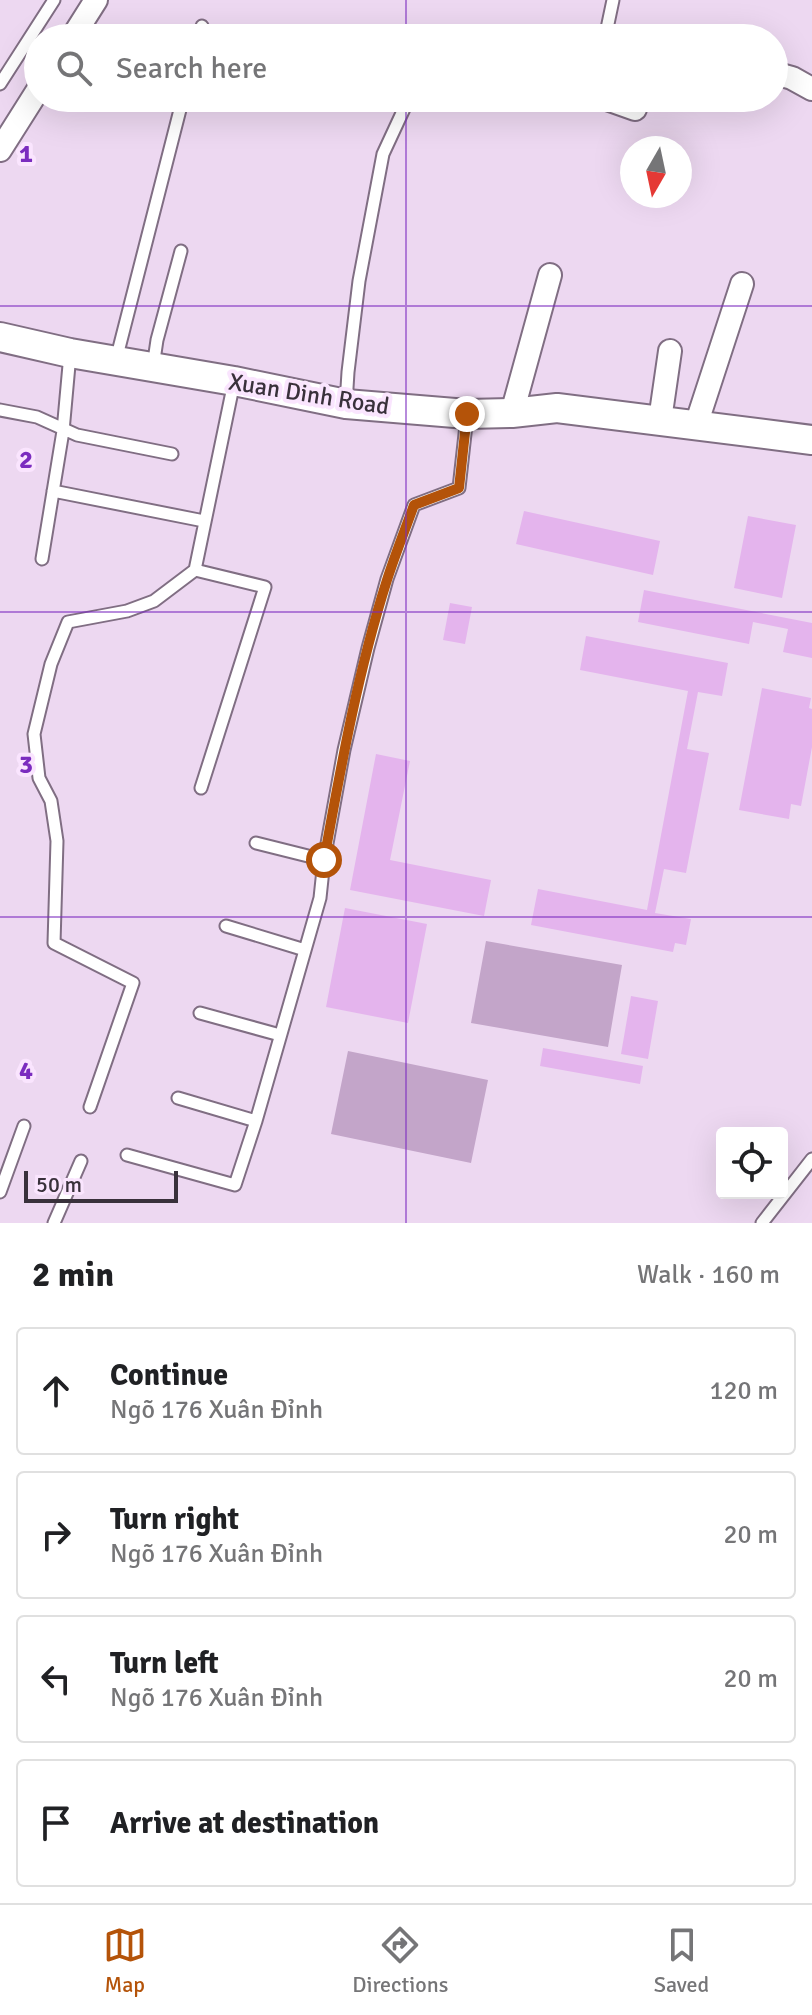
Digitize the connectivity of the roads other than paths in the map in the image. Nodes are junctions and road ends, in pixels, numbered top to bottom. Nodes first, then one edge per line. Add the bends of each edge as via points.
1 (54, 0) edge
2 (96, 0) edge
3 (613, 0) edge
4 (39, 24) edge
5 (81, 24) edge
6 (608, 24) edge
7 (24, 47) edge
8 (788, 77) edge
9 (0, 84) edge
10 (812, 89) edge
11 (24, 112) edge
12 (179, 112) edge
13 (402, 112) edge
14 (0, 150) edge
15 (181, 251) dead end
16 (550, 275) dead end
17 (742, 284) dead end
18 (0, 337) edge
19 (670, 351) dead end
20 (70, 353) junction
21 (116, 360) junction
22 (153, 368) junction
23 (234, 381) junction
24 (346, 404) junction
25 (0, 410) edge
26 (512, 413) junction
27 (467, 414) junction
28 (660, 420) junction
29 (696, 425) junction
30 (63, 431) junction
31 (812, 440) edge
32 (172, 454) dead end
33 (53, 491) junction
34 (204, 521) junction
35 (42, 559) dead end
36 (195, 570) junction
37 (201, 788) dead end
38 (256, 843) dead end
39 (324, 860) junction
40 (226, 926) dead end
41 (305, 950) junction
42 (200, 1013) dead end
43 (280, 1035) junction
44 (178, 1098) dead end
45 (90, 1107) dead end
46 (256, 1121) junction
47 (24, 1126) dead end
48 (127, 1155) dead end
49 (812, 1159) edge
50 (81, 1161) dead end
51 (0, 1192) edge
52 (54, 1223) edge
53 (762, 1223) edge

1 - 4 lane
2 - 5 street
3 - 6 lane
7 - 9 lane
8 - 10 street
11 - 14 street
12 - 21 lane
13 - 24 lane via 383,154 359,281
15 - 22 lane
16 - 26 street
17 - 29 street
18 - 20 street, Xuan Dinh Road
19 - 28 street
20 - 21 street, Xuan Dinh Road
20 - 30 lane
21 - 22 street, Xuan Dinh Road
22 - 23 street, Xuan Dinh Road
23 - 24 street, Xuan Dinh Road
23 - 34 lane
24 - 27 street, Xuan Dinh Road
25 - 30 lane via 37,417
26 - 27 street, Xuan Dinh Road
26 - 28 street, Xuan Dinh Road via 557,408
27 - 39 lane via 459,488 414,505 387,579 344,750
28 - 29 street, Xuan Dinh Road
29 - 31 street, Xuan Dinh Road
30 - 32 lane
30 - 33 lane
33 - 34 lane
33 - 35 lane
34 - 36 lane
36 - 37 lane via 265,587
36 - 45 lane via 154,601 68,622 51,664 34,734 39,778 51,801 57,841 54,943 133,983
38 - 39 lane
39 - 41 lane
40 - 41 lane
41 - 43 lane
42 - 43 lane
43 - 46 lane
44 - 46 lane
46 - 48 lane via 235,1185
47 - 51 lane
49 - 53 lane
50 - 52 lane

